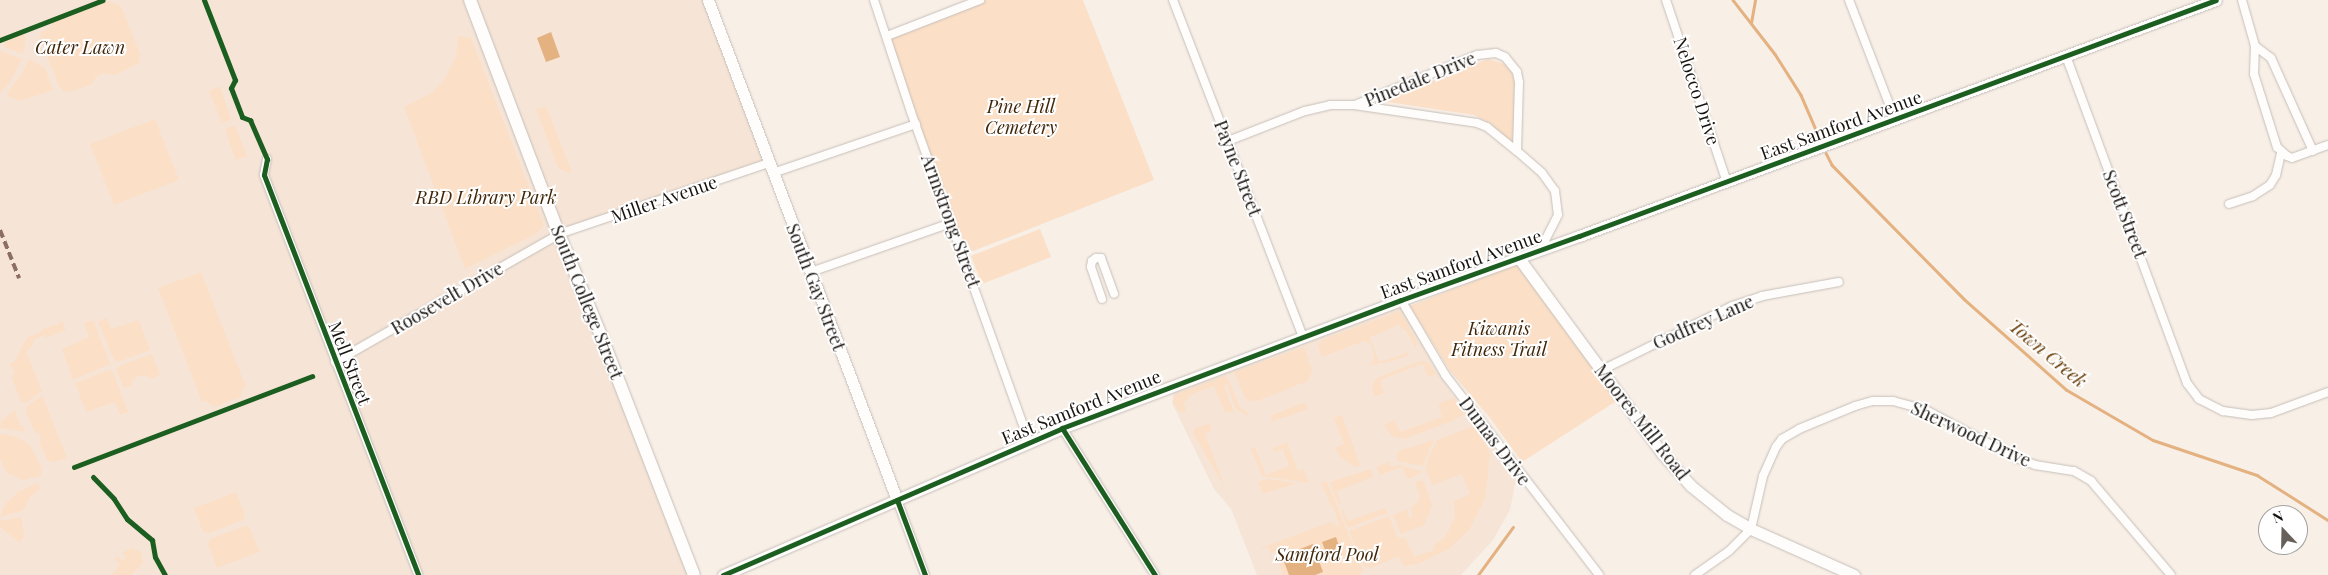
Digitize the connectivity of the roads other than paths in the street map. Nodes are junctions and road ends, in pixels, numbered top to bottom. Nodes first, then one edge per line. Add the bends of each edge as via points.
1 (470, 0) edge
2 (708, 0) edge
3 (874, 0) edge
4 (980, 0) edge
5 (1173, 0) edge
6 (1666, 0) edge
7 (1850, 0) edge
8 (2216, 0) edge
9 (2242, 0) edge
10 (887, 36) junction
11 (2255, 46) junction
12 (2066, 56) junction
13 (1354, 105) junction
14 (1895, 119) junction
15 (916, 124) junction
16 (1228, 141) junction
17 (2328, 145) edge
18 (1517, 151) junction
19 (2313, 151) junction
20 (2281, 153) junction
21 (267, 159) dead end
22 (771, 168) junction
23 (1727, 182) junction
24 (2229, 204) dead end
25 (951, 222) junction
26 (559, 234) junction
27 (1541, 249) junction
28 (1518, 257) junction
29 (810, 272) junction
30 (1839, 282) dead end
31 (1114, 294) dead end
32 (1102, 298) dead end
33 (1401, 300) junction
34 (1303, 337) junction
35 (335, 362) junction
36 (1602, 370) junction
37 (2328, 392) edge
38 (1062, 428) junction
39 (1028, 441) junction
40 (897, 500) junction
41 (1751, 529) junction
42 (418, 575) edge
43 (694, 575) edge
44 (723, 575) edge
45 (924, 575) edge
46 (1155, 575) edge
47 (1598, 575) edge
48 (1695, 575) edge
49 (1854, 575) edge
50 (2171, 575) edge

1 - 26 main road, South College Street
2 - 22 street, South Gay Street
3 - 10 street, Armstrong Street
4 - 10 street
5 - 16 street, Payne Street
6 - 23 street, Nelocco Drive
7 - 14 street
8 - 12 street, East Samford Avenue
9 - 11 street
10 - 15 street, Armstrong Street
11 - 19 street via 2271,58
11 - 20 street via 2254,74
12 - 14 street, East Samford Avenue
12 - 37 street, Scott Street via 2187,383 2207,404 2223,412 2242,415 2271,413
13 - 16 street, Pinedale Drive via 1330,105 1305,111
13 - 18 street, Pinedale Drive via 1477,123
13 - 18 street, Pinedale Drive via 1477,55 1496,53 1505,57 1517,72
14 - 23 street, East Samford Avenue
15 - 22 street, Miller Avenue
15 - 25 street, Armstrong Street
16 - 34 street, Payne Street
17 - 19 street
18 - 27 street, Pinedale Drive via 1542,173 1555,191 1558,215
19 - 20 street via 2292,158
20 - 24 street via 2270,185 2253,196
21 - 35 street, Mell Street via 264,175
22 - 26 street, Miller Avenue
22 - 29 street, South Gay Street
23 - 27 street, East Samford Avenue
25 - 29 street
25 - 39 street, Armstrong Street
26 - 35 street, Roosevelt Drive
26 - 43 main road, South College Street
27 - 28 street, East Samford Avenue
28 - 33 street, East Samford Avenue
28 - 36 street, Moores Mill Road
29 - 40 street, South Gay Street
30 - 36 street, Godfrey Lane via 1777,293 1732,306
31 - 32 street via 1101,258 1096,258 1091,267
33 - 34 street, East Samford Avenue
33 - 47 street, Dumas Drive via 1446,376
34 - 38 street, East Samford Avenue
35 - 42 street, Mell Street
36 - 41 street, Moores Mill Road via 1661,452 1691,486 1727,515
38 - 39 street, East Samford Avenue
38 - 46 street
39 - 40 street, East Samford Avenue
40 - 44 street, East Samford Avenue
40 - 45 street, South Gay Street
41 - 48 street via 1729,551
41 - 49 street, Moores Mill Road
41 - 50 street, Sherwood Drive via 1763,476 1782,439 1855,406 1873,401 1893,401 1926,410 2016,458 2035,465 2074,471 2091,481

